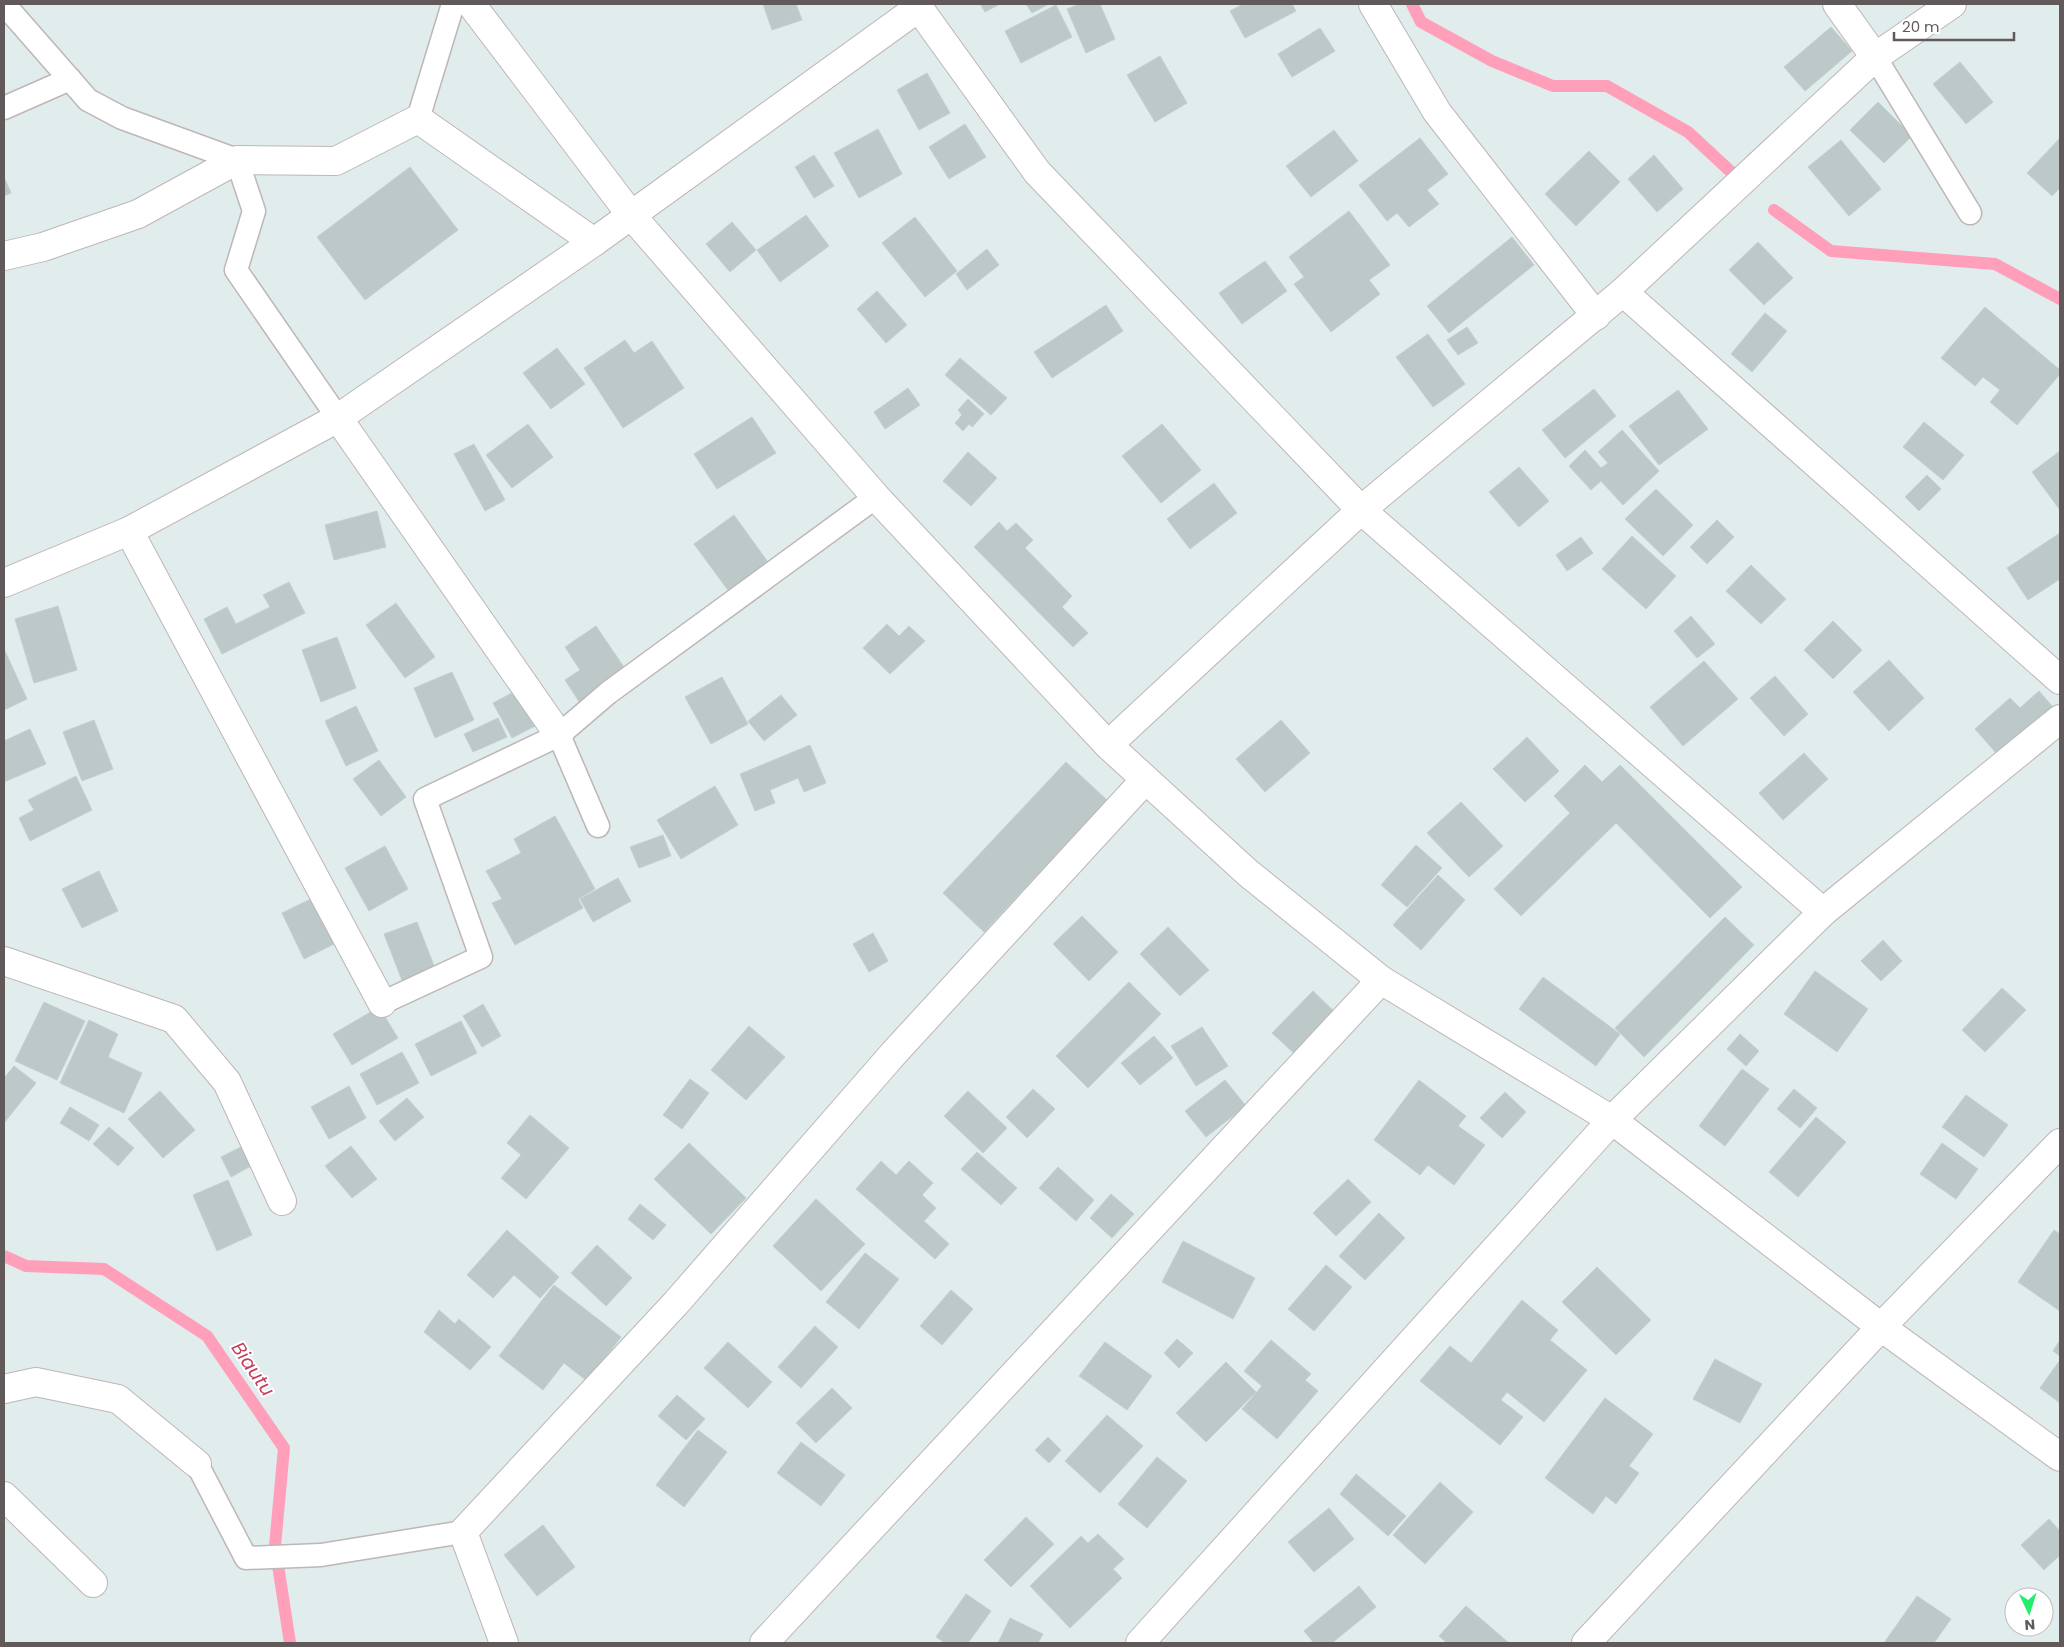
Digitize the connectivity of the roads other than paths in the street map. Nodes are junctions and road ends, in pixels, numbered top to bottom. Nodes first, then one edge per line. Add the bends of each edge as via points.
1 (4, 4) edge
2 (453, 4) edge
3 (471, 4) edge
4 (1373, 4) edge
5 (1837, 4) edge
6 (1952, 4) edge
7 (917, 6) edge
8 (1875, 57) junction
9 (70, 79) junction
10 (4, 108) edge
11 (418, 120) junction
12 (237, 160) junction
13 (1970, 214) dead end
14 (631, 215) junction
15 (594, 242) junction
16 (4, 256) edge
17 (1624, 292) junction
18 (1596, 316) junction
19 (338, 418) junction
20 (876, 497) junction
21 (1361, 510) junction
22 (129, 531) junction
23 (4, 582) edge
24 (2060, 680) edge
25 (2060, 719) edge
26 (559, 735) junction
27 (1108, 745) junction
28 (1144, 781) junction
29 (598, 826) dead end
30 (1823, 912) junction
31 (4, 962) edge
32 (1381, 980) junction
33 (382, 1003) joint
34 (1612, 1120) junction
35 (2060, 1143) edge
36 (282, 1201) dead end
37 (1881, 1327) junction
38 (4, 1389) edge
39 (2060, 1457) edge
40 (197, 1464) joint
41 (4, 1496) edge
42 (463, 1532) junction
43 (93, 1583) dead end
44 (504, 1643) edge
45 (764, 1643) edge
46 (1140, 1643) edge
47 (1586, 1643) edge

1 - 9 lane
2 - 11 lane
3 - 14 street
4 - 18 street via 1437,112
5 - 8 street
6 - 8 street
7 - 14 street
7 - 21 street via 1037,172
8 - 13 lane
8 - 17 street
9 - 10 lane
9 - 12 lane via 88,100 122,118
11 - 12 street via 336,161
11 - 15 street
12 - 16 street via 138,214 43,247
12 - 19 lane via 254,211 236,270
14 - 15 street
14 - 20 street
15 - 19 street
17 - 18 street
17 - 24 street
18 - 21 street
19 - 22 street
19 - 26 street
20 - 26 lane via 608,693
20 - 27 street
21 - 27 street
21 - 30 street
22 - 23 street
22 - 33 street
25 - 30 street
26 - 29 lane
26 - 33 lane via 425,798 481,957
27 - 28 street
28 - 32 street via 1248,873
28 - 42 street via 894,1053 676,1303
30 - 34 street
31 - 36 street via 174,1019 226,1082
32 - 34 street
32 - 45 street
34 - 37 street
34 - 46 street
35 - 37 street
37 - 39 street
37 - 47 street
38 - 40 street via 36,1382 118,1399
40 - 42 lane via 246,1558 321,1555
41 - 43 street
42 - 44 street

